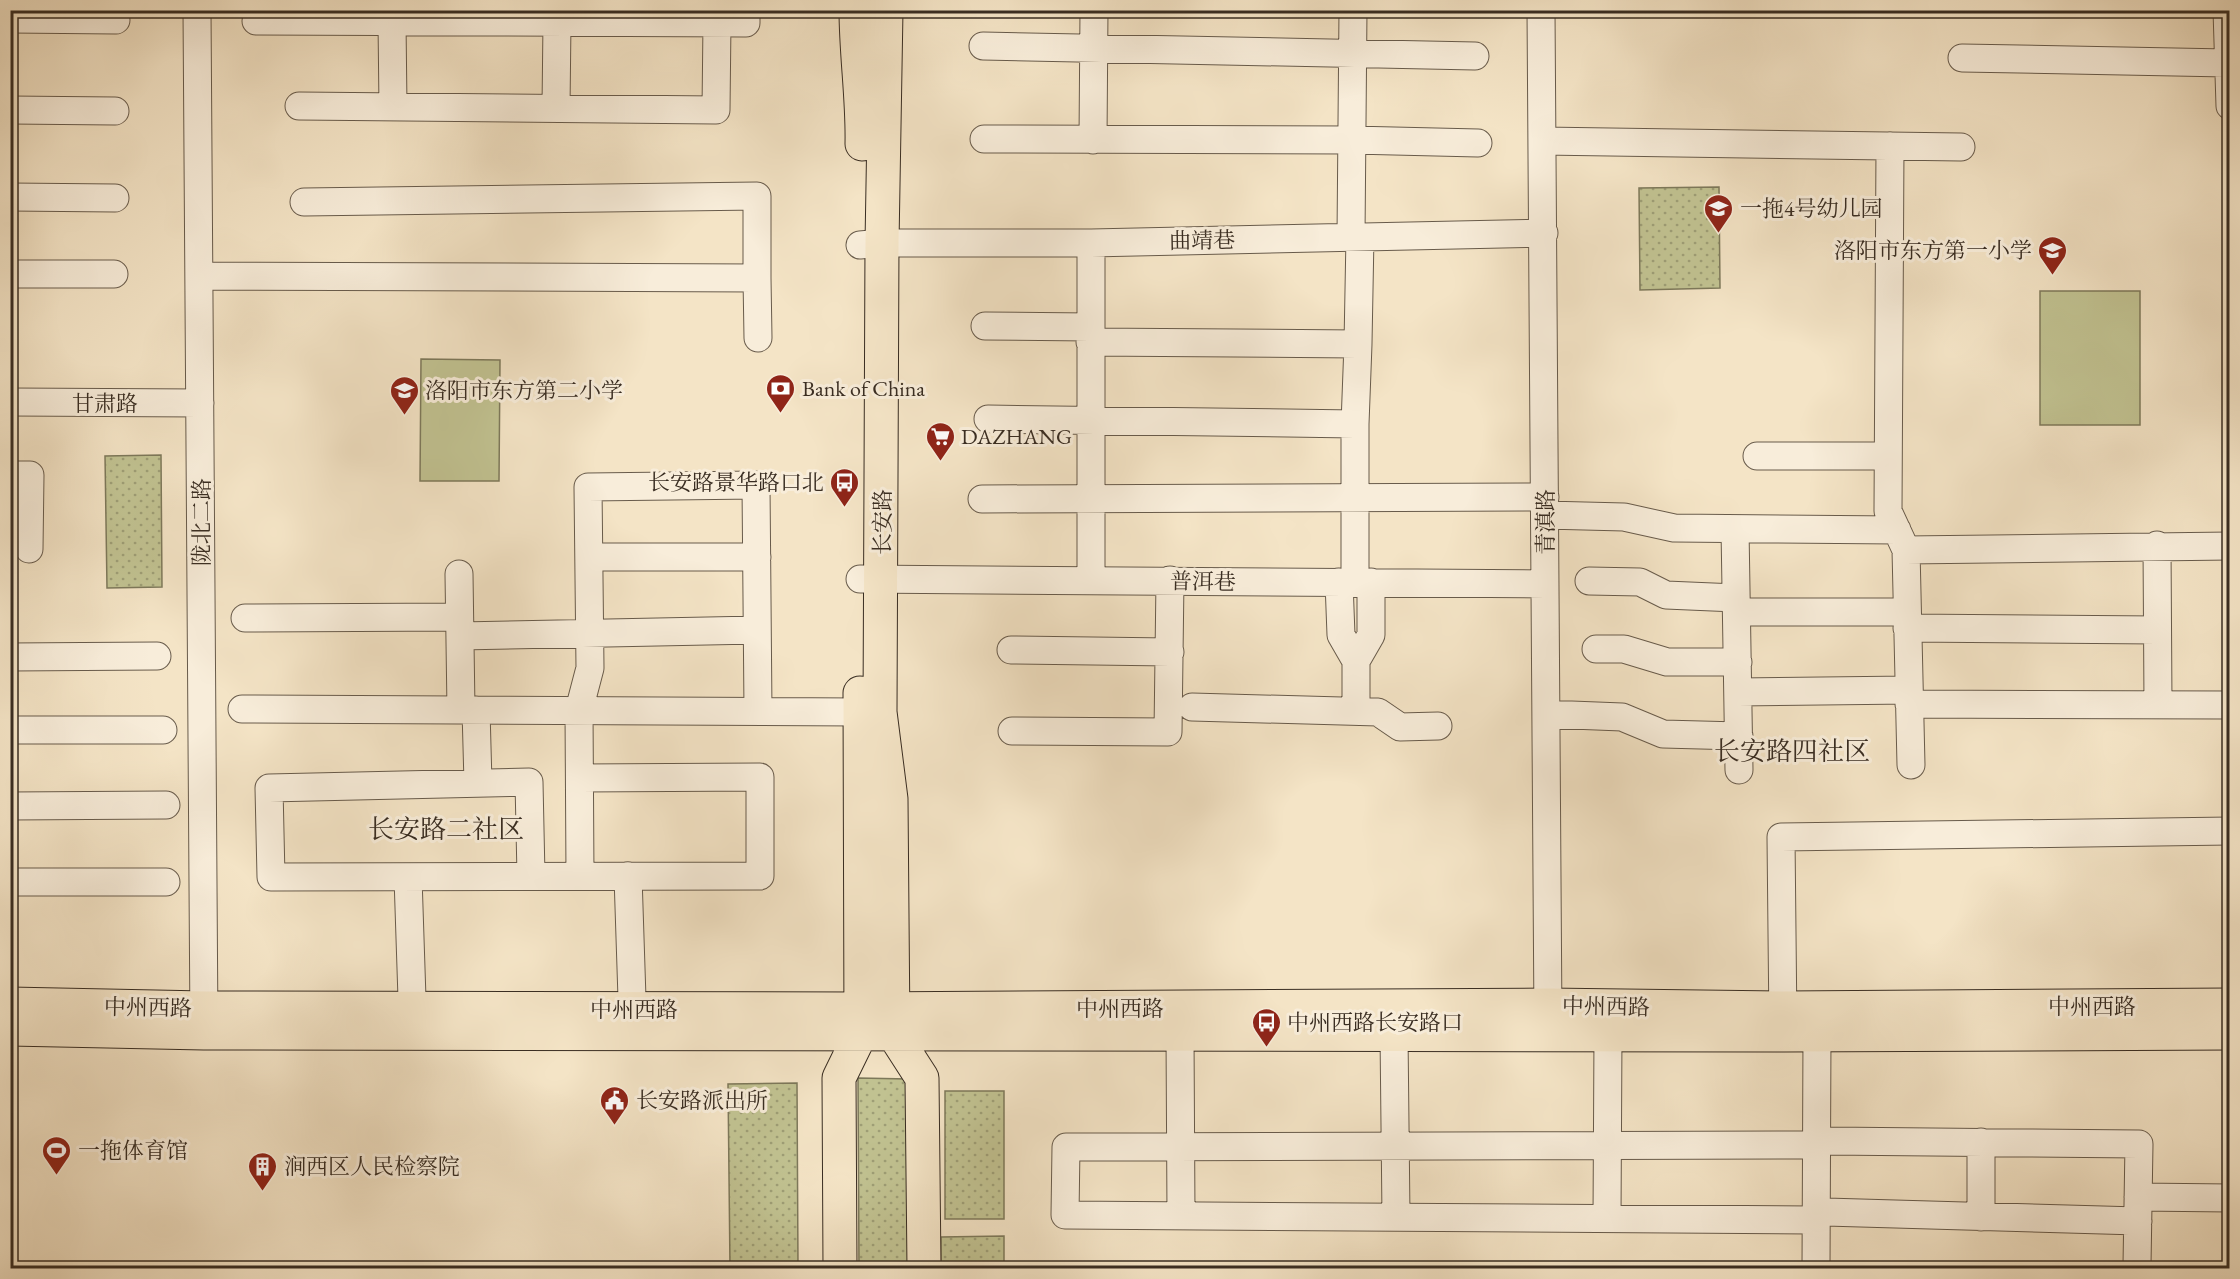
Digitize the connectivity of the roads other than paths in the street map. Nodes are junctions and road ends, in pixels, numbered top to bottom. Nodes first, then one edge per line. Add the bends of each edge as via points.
1 (197, 10) edge
2 (746, 10) edge
3 (856, 10) edge
4 (886, 10) edge
5 (1094, 10) edge
6 (1353, 10) edge
7 (1541, 10) edge
8 (2227, 10) edge
9 (422, 16) edge
10 (10, 20) edge
11 (116, 20) dead end
12 (256, 21) dead end
13 (392, 22) junction
14 (557, 22) junction
15 (717, 22) junction
16 (984, 46) dead end
17 (1094, 48) junction
18 (1353, 53) junction
19 (1475, 56) dead end
20 (1962, 58) dead end
21 (2227, 63) junction
22 (299, 106) dead end
23 (2229, 106) edge
24 (393, 107) junction
25 (556, 108) junction
26 (10, 110) edge
27 (115, 111) dead end
28 (984, 139) dead end
29 (1093, 140) junction
30 (1352, 140) junction
31 (1542, 141) junction
32 (1478, 143) dead end
33 (1890, 146) junction
34 (1961, 147) dead end
35 (10, 197) edge
36 (115, 198) dead end
37 (304, 202) dead end
38 (1544, 232) junction
39 (1355, 236) junction
40 (1090, 243) junction
41 (871, 244) junction
42 (10, 274) edge
43 (114, 274) dead end
44 (199, 276) junction
45 (757, 278) junction
46 (985, 326) dead end
47 (1090, 334) junction
48 (758, 338) dead end
49 (1358, 344) junction
50 (10, 402) edge
51 (200, 403) junction
52 (988, 419) dead end
53 (1090, 421) junction
54 (1355, 424) junction
55 (1757, 456) dead end
56 (1888, 456) junction
57 (10, 475) edge
58 (10, 487) edge
59 (1355, 498) junction
60 (982, 499) dead end
61 (1090, 499) junction
62 (1545, 506) junction
63 (1735, 529) junction
64 (1901, 540) junction
65 (2157, 546) junction
66 (2229, 546) edge
67 (589, 557) junction
68 (757, 557) junction
69 (459, 574) dead end
70 (871, 578) junction
71 (1091, 580) junction
72 (1170, 580) junction
73 (1589, 581) dead end
74 (1355, 582) junction
75 (1545, 584) junction
76 (1736, 605) junction
77 (245, 618) dead end
78 (1907, 620) junction
79 (460, 627) junction
80 (757, 630) junction
81 (2157, 630) junction
82 (590, 634) junction
83 (1596, 649) dead end
84 (1011, 650) dead end
85 (1170, 652) junction
86 (157, 656) dead end
87 (10, 657) edge
88 (1738, 662) junction
89 (1738, 692) junction
90 (1909, 697) junction
91 (2158, 705) junction
92 (2229, 705) edge
93 (1192, 707) dead end
94 (242, 709) dead end
95 (468, 710) junction
96 (579, 710) junction
97 (758, 711) junction
98 (1356, 711) junction
99 (860, 712) junction
100 (1546, 714) junction
101 (1438, 726) dead end
102 (10, 730) edge
103 (163, 730) dead end
104 (1012, 731) dead end
105 (1739, 736) junction
106 (1911, 765) dead end
107 (1739, 770) dead end
108 (580, 778) junction
109 (478, 783) junction
110 (166, 805) dead end
111 (10, 806) edge
112 (2229, 831) edge
113 (531, 876) junction
114 (580, 876) junction
115 (628, 876) junction
116 (408, 877) junction
117 (10, 882) edge
118 (166, 882) dead end
119 (10, 1004) edge
120 (2229, 1005) edge
121 (1548, 1019) junction
122 (204, 1020) junction
123 (413, 1021) junction
124 (632, 1021) junction
125 (861, 1021) junction
126 (893, 1021) junction
127 (1783, 1021) junction
128 (10, 1029) edge
129 (2229, 1033) edge
130 (1180, 1034) junction
131 (1394, 1034) junction
132 (1608, 1034) junction
133 (1817, 1035) junction
134 (1981, 1142) junction
135 (1817, 1143) junction
136 (1395, 1146) junction
137 (1607, 1146) junction
138 (1181, 1147) junction
139 (2229, 1198) edge
140 (2138, 1209) junction
141 (1181, 1216) junction
142 (1817, 1216) junction
143 (1396, 1217) junction
144 (1981, 1217) junction
145 (1607, 1218) junction
146 (2137, 1265) dead end
147 (1816, 1267) edge
148 (840, 1269) edge
149 (924, 1269) edge

1 - 44 street, 陇北二路
2 - 15 street via 746,22
3 - 41 main road, 长安路
4 - 41 main road, 长安路
5 - 17 street
6 - 18 street
7 - 31 street, 青滇路
8 - 21 street
9 - 13 street
9 - 14 street
10 - 11 street
12 - 13 street
13 - 24 street
14 - 15 street
14 - 25 street
15 - 25 street via 716,110
16 - 17 street
17 - 18 street
17 - 29 street
18 - 19 street
18 - 30 street
20 - 21 street
21 - 23 street
22 - 24 street
24 - 25 street
26 - 27 street
28 - 29 street
29 - 30 street
30 - 32 street
30 - 39 street
31 - 33 street
31 - 38 street, 青滇路
33 - 34 street
33 - 56 street
35 - 36 street
37 - 45 street via 758,196
38 - 39 street, 曲靖巷
38 - 62 street, 青滇路
39 - 40 street, 曲靖巷
39 - 49 street
40 - 41 street, 曲靖巷
40 - 47 street
41 - 70 main road, 长安路
42 - 43 street
44 - 45 street
44 - 51 street, 陇北二路
45 - 48 street
46 - 47 street
47 - 49 street
47 - 53 street
49 - 54 street
50 - 51 street, 甘肃路
51 - 122 street, 陇北二路
52 - 53 street
53 - 54 street
53 - 61 street
54 - 59 street
55 - 56 street
56 - 64 street via 1888,510
57 - 58 street via 30,475 28,549 20,549 21,487
59 - 61 street
59 - 62 street
59 - 74 street
60 - 61 street
61 - 71 street
62 - 63 street via 1674,528
62 - 75 street, 青滇路
63 - 64 street
63 - 76 street
64 - 65 street via 2093,548
64 - 78 street
65 - 66 street
65 - 81 street
67 - 68 street
67 - 68 street via 588,487 756,485
67 - 82 street
68 - 80 street
69 - 79 street
70 - 71 street, 普洱巷
70 - 99 main road, 长安路
70 - 126 main road, 长安路 via 880,712 891,800
71 - 72 street, 普洱巷
72 - 74 street, 普洱巷
72 - 85 street
73 - 76 street via 1640,582 1666,595
74 - 75 street, 普洱巷
74 - 98 street via 1341,635 1356,661
75 - 100 street, 青滇路
76 - 78 street
76 - 88 street
77 - 79 street
78 - 81 street
78 - 90 street
79 - 82 street
79 - 95 street
80 - 82 street
80 - 97 street
81 - 91 street
82 - 96 street via 590,668
83 - 88 street via 1624,649 1667,662
84 - 85 street
85 - 104 street via 1168,732
86 - 87 street
88 - 89 street
89 - 90 street
89 - 105 street
90 - 91 street
90 - 106 street
91 - 92 street
93 - 98 street
94 - 95 street
95 - 96 street
95 - 109 street
96 - 97 street
96 - 108 street
97 - 99 street
98 - 101 street via 1378,712 1400,727
99 - 125 main road, 长安路
100 - 105 street via 1622,717 1663,734
100 - 121 street, 青滇路
102 - 103 street
105 - 107 street
108 - 114 street
108 - 115 street via 760,777 760,876
109 - 113 street via 529,782
109 - 116 street via 269,788 271,877
110 - 111 street
112 - 127 street via 1781,837
113 - 114 street
113 - 116 street
114 - 115 street
115 - 124 street
116 - 123 street
117 - 118 street
119 - 122 main road, 中州西路
120 - 127 main road, 中州西路
121 - 126 main road, 中州西路
121 - 127 main road, 中州西路
121 - 131 main road, 中州西路
121 - 132 main road, 中州西路
122 - 123 main road, 中州西路
122 - 128 main road, 中州西路
123 - 124 main road, 中州西路
124 - 125 main road, 中州西路
125 - 126 main road, 中州西路
125 - 148 main road via 839,1078
126 - 130 main road, 中州西路
126 - 149 main road via 922,1078
127 - 132 main road, 中州西路
127 - 133 main road, 中州西路
129 - 133 main road, 中州西路
130 - 131 main road, 中州西路
130 - 138 street
131 - 136 street
132 - 137 street
133 - 135 street
134 - 135 street
134 - 140 street via 2139,1144
134 - 144 street
135 - 137 street
135 - 142 street
136 - 137 street
136 - 138 street
136 - 143 street
137 - 145 street
138 - 141 street
138 - 141 street via 1066,1147 1065,1215
139 - 140 street
140 - 144 street
140 - 146 street
141 - 143 street
142 - 144 street via 1826,1212
142 - 145 street via 1810,1220
142 - 147 street
143 - 145 street

